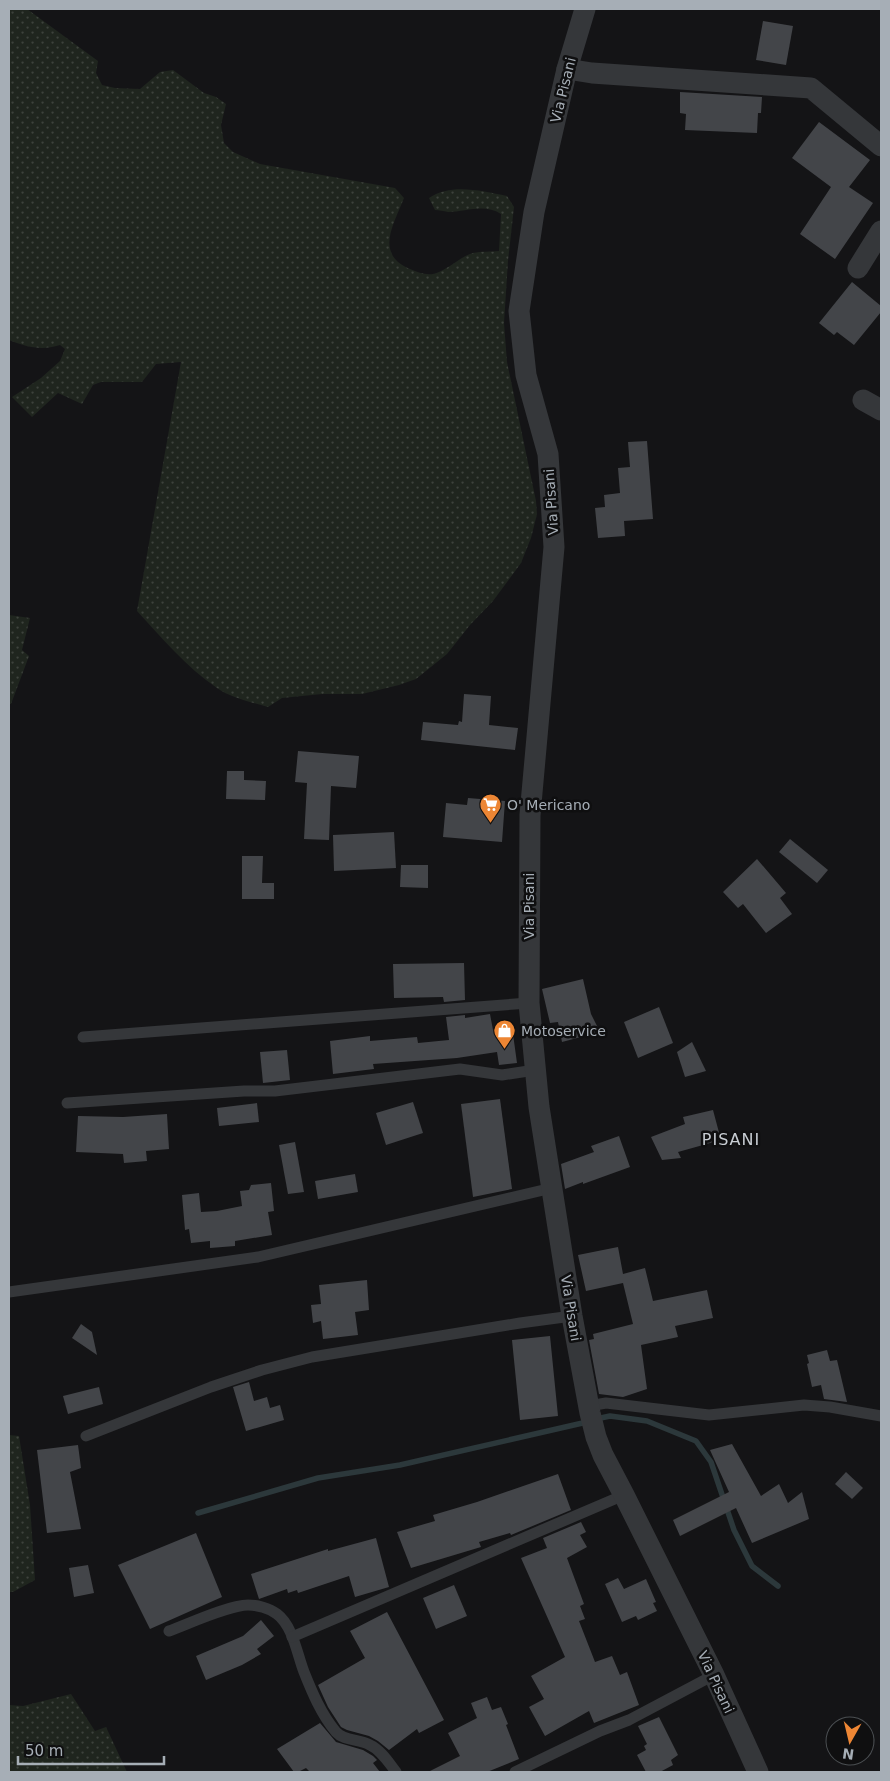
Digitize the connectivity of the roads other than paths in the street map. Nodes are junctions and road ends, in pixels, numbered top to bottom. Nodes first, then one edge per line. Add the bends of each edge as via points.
1 (584, 9) edge
2 (567, 69) junction
3 (881, 146) edge
4 (881, 231) edge
5 (858, 268) dead end
6 (529, 1003) junction
7 (83, 1037) dead end
8 (535, 1070) junction
9 (67, 1103) dead end
10 (552, 1188) junction
11 (9, 1292) edge
12 (572, 1316) junction
13 (589, 1410) junction
14 (881, 1416) edge
15 (86, 1436) dead end
16 (624, 1495) junction
17 (169, 1630) dead end
18 (292, 1637) junction
19 (714, 1676) junction
20 (396, 1772) edge
21 (515, 1772) edge
22 (758, 1772) edge

1 - 2 street, Via Pisani
2 - 3 street via 811,88
2 - 6 street, Via Pisani via 534,212 519,311 526,375 548,454 554,546 530,816
4 - 5 street
6 - 7 lane
6 - 8 street, Via Pisani
8 - 9 lane via 502,1075 460,1069 276,1091
8 - 10 street, Via Pisani
10 - 11 lane via 258,1257
10 - 12 street, Via Pisani
12 - 13 street, Via Pisani
12 - 15 lane via 312,1357 211,1387
13 - 14 lane via 606,1403 709,1415 804,1405
13 - 16 street, Via Pisani via 603,1456
16 - 18 lane
16 - 19 street, Via Pisani
17 - 18 lane via 248,1605 264,1607 277,1614
18 - 20 lane via 316,1701 336,1732 343,1738 372,1746
19 - 21 lane
19 - 22 street, Via Pisani

